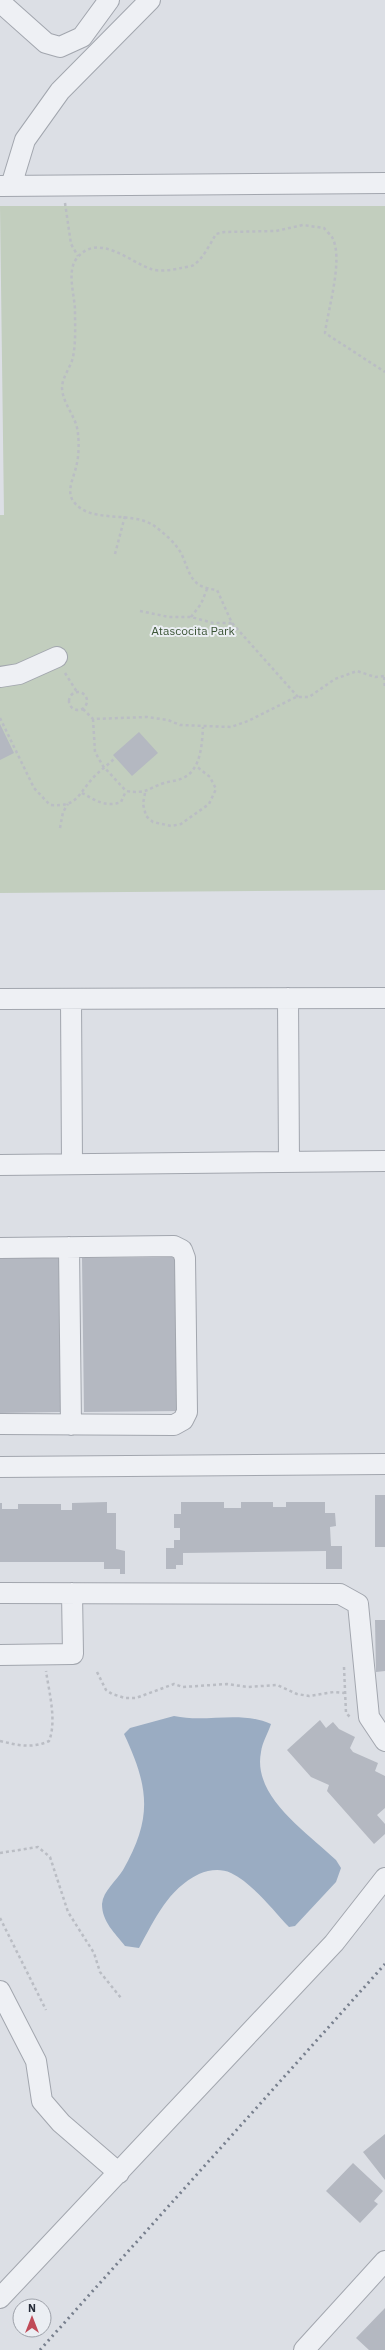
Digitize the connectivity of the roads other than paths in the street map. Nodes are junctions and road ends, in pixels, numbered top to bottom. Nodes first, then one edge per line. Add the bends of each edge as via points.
1 (109, 0) edge
2 (150, 0) edge
3 (0, 2) edge
4 (385, 184) edge
5 (5, 186) edge
6 (57, 657) road end
7 (0, 677) edge
8 (288, 998) junction
9 (385, 998) edge
10 (0, 999) edge
11 (71, 999) junction
12 (385, 1161) edge
13 (289, 1162) junction
14 (72, 1164) junction
15 (0, 1165) edge
16 (69, 1247) junction
17 (0, 1248) edge
18 (0, 1424) edge
19 (71, 1424) junction
20 (385, 1464) edge
21 (0, 1467) edge
22 (0, 1593) edge
23 (72, 1593) junction
24 (0, 1655) edge
25 (385, 1741) edge
26 (385, 1878) edge
27 (0, 1991) edge
28 (119, 2173) junction
29 (385, 2261) edge
30 (0, 2298) edge
31 (308, 2349) edge

1 - 3 street via 82,36 60,47 46,43
2 - 5 street via 60,91 25,140
4 - 5 street
6 - 7 street via 19,674
8 - 9 street
8 - 11 street
8 - 13 street
10 - 11 street
11 - 14 street
12 - 13 street
13 - 14 street
14 - 15 street
16 - 17 street
16 - 19 street
16 - 19 street via 174,1246 182,1250 186,1258 187,1412 183,1420 174,1425
18 - 19 street
20 - 21 street
22 - 23 street
23 - 24 street via 73,1654
23 - 25 street via 340,1594 358,1604 369,1717
26 - 28 street via 334,1943
27 - 28 street via 36,2061 42,2101 61,2123
28 - 30 street
29 - 31 street

